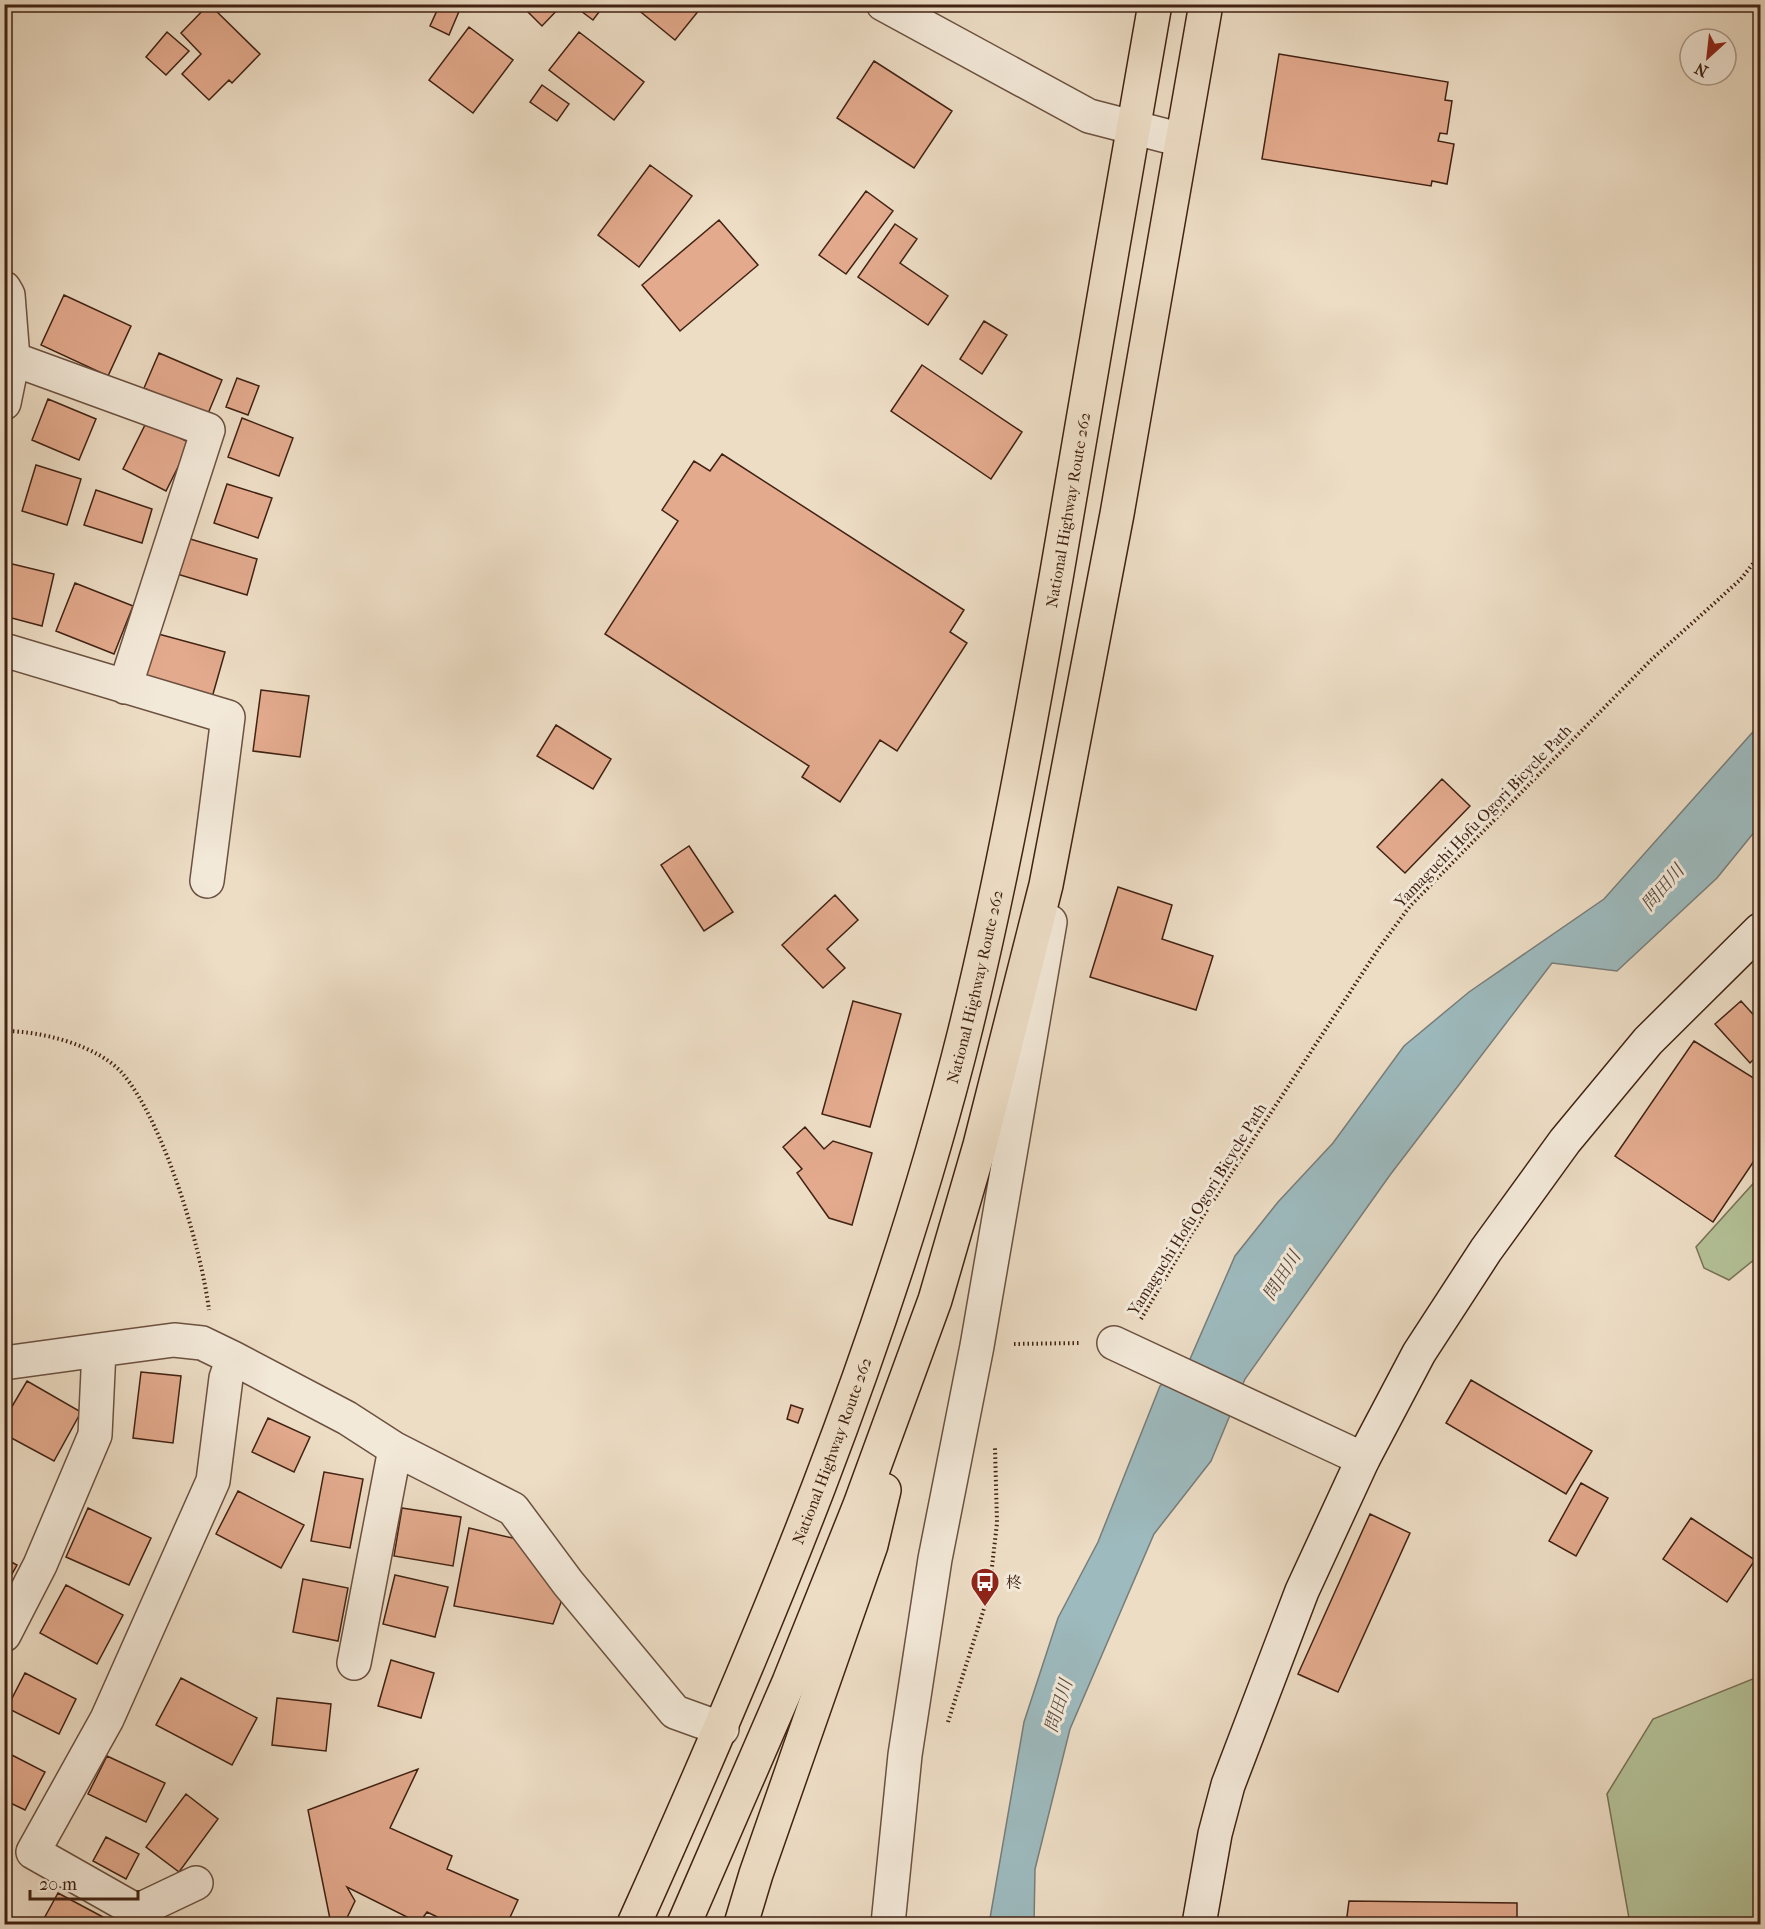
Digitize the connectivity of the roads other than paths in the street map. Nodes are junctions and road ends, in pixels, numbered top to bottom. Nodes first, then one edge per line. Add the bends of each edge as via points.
1 (883, 4) edge
2 (1155, 4) edge
3 (1206, 4) edge
4 (1133, 128) junction
5 (1182, 140) junction
6 (4, 288) edge
7 (14, 359) junction
8 (4, 403) edge
9 (1093, 647) junction
10 (4, 650) edge
11 (125, 687) junction
12 (207, 881) dead end
13 (1761, 930) edge
14 (918, 1346) junction
15 (1122, 1347) road end
16 (99, 1350) junction
17 (233, 1358) junction
18 (4, 1362) edge
19 (395, 1449) junction
20 (1355, 1455) junction
21 (4, 1635) edge
22 (354, 1663) dead end
23 (722, 1729) junction
24 (195, 1883) dead end
25 (634, 1924) edge
26 (684, 1924) edge
27 (741, 1924) edge
28 (888, 1924) edge
29 (1199, 1924) edge

1 - 4 street via 1089,117
2 - 4 highway, National Highway Route 262
3 - 5 highway
4 - 5 street
4 - 23 highway, National Highway Route 262 via 1014,821 965,1034 914,1216 871,1343
5 - 9 highway
6 - 7 street
7 - 8 street
7 - 11 street via 207,430
9 - 14 highway via 1021,990 977,1156
9 - 28 street via 1069,813 935,1559 905,1755
10 - 11 street
11 - 12 street via 228,717
13 - 20 street via 1648,1041 1565,1141 1486,1250
14 - 26 highway via 794,1671
14 - 27 highway via 871,1545
15 - 20 street
16 - 17 street via 174,1340 202,1343
16 - 18 street
16 - 21 street via 95,1435 40,1565
17 - 19 street via 347,1418
17 - 24 street via 226,1378 213,1481 107,1719 33,1852 136,1911
19 - 22 street
19 - 23 street via 513,1509 568,1583 675,1712
20 - 29 street via 1228,1785
23 - 25 highway, National Highway Route 262

